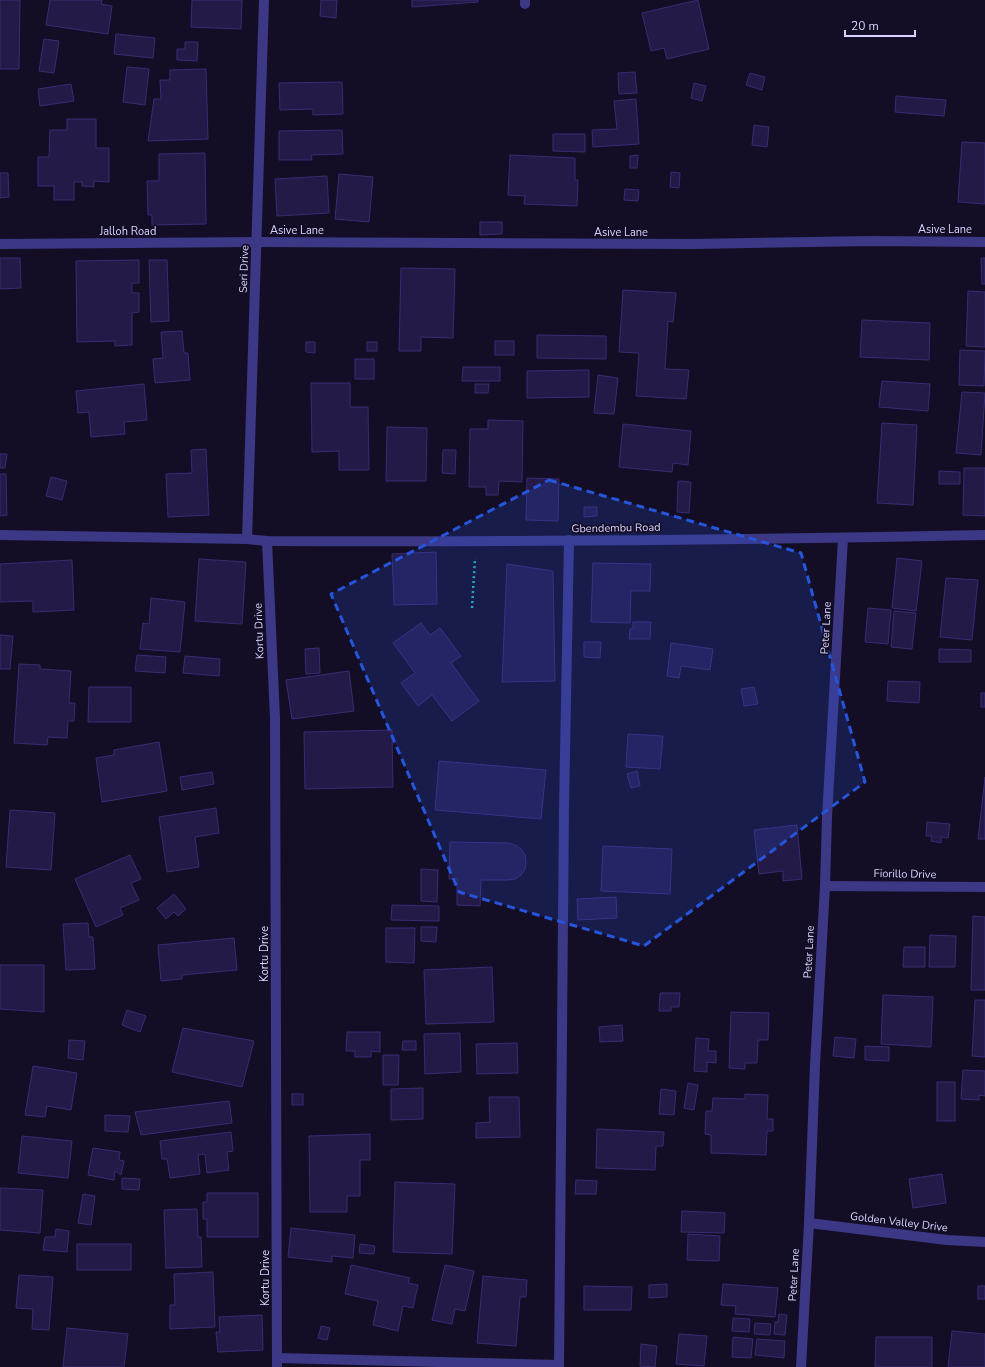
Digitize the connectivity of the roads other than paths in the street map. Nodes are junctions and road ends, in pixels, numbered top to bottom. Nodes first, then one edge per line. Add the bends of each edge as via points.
1 (264, 0) edge
2 (257, 242) junction
3 (985, 242) edge
4 (0, 244) edge
5 (0, 535) edge
6 (985, 535) edge
7 (843, 538) junction
8 (247, 539) junction
9 (569, 540) junction
10 (267, 541) junction
11 (825, 886) junction
12 (985, 887) edge
13 (809, 1223) junction
14 (985, 1242) edge
15 (277, 1362) edge
16 (559, 1366) edge
17 (801, 1367) edge

1 - 2 street, Seri Drive
2 - 3 street, Asive Lane
2 - 4 street, Jalloh Road
2 - 8 street, Seri Drive
5 - 8 street, Gbendembu Road
6 - 7 street, Gbendembu Road
7 - 9 street, Gbendembu Road
7 - 11 street, Peter Lane
8 - 10 street, Gbendembu Road
9 - 10 street, Gbendembu Road
9 - 16 street
10 - 15 street, Kortu Drive via 275,718
11 - 12 street, Fiorillo Drive
11 - 13 street, Peter Lane
13 - 14 street, Golden Valley Drive via 947,1240
13 - 17 street, Peter Lane
15 - 16 street

